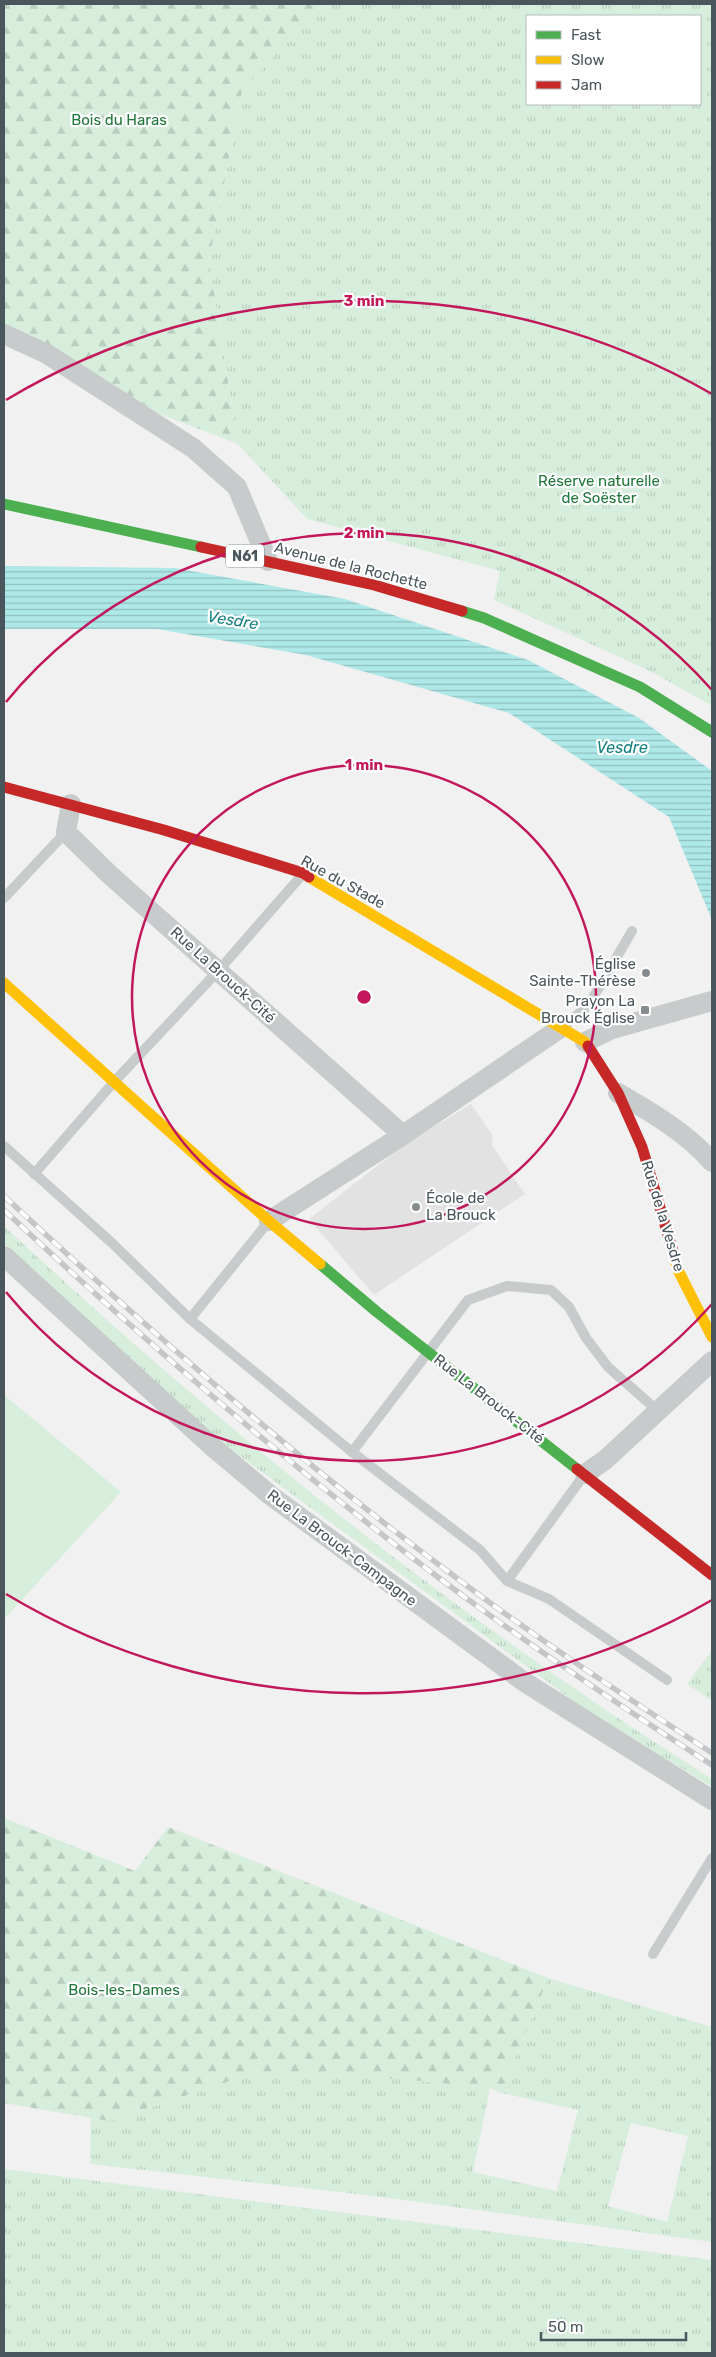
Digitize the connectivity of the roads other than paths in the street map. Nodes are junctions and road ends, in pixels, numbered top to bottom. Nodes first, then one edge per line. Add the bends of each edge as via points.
1 (4, 334) edge
2 (4, 504) edge
3 (268, 561) junction
4 (712, 732) edge
5 (4, 787) edge
6 (71, 804) junction
7 (66, 832) junction
8 (303, 873) junction
9 (4, 898) edge
10 (632, 931) dead end
11 (219, 970) junction
12 (4, 983) edge
13 (712, 1001) edge
14 (562, 1027) junction
15 (585, 1042) junction
16 (113, 1083) junction
17 (618, 1093) junction
18 (403, 1135) junction
19 (4, 1146) edge
20 (712, 1162) edge
21 (34, 1174) junction
22 (269, 1221) junction
23 (4, 1256) edge
24 (190, 1319) junction
25 (712, 1337) edge
26 (430, 1353) junction
27 (712, 1361) edge
28 (658, 1411) junction
29 (352, 1452) junction
30 (585, 1474) junction
31 (712, 1574) edge
32 (507, 1581) junction
33 (667, 1680) dead end
34 (712, 1800) edge
35 (712, 1858) edge
36 (654, 1954) dead end

1 - 3 street via 47,354 193,448 237,487
2 - 3 street, Avenue de la Rochette / N61
3 - 4 street, Avenue de la Rochette / N61 via 374,584 484,618 640,688
5 - 6 street, Rue du Stade
6 - 7 street
6 - 8 street, Rue du Stade
7 - 9 lane
7 - 11 street, Rue La Brouck-Cité
8 - 11 lane
8 - 14 street, Rue du Stade
10 - 14 lane via 588,1006
11 - 16 lane
11 - 18 street, Rue La Brouck-Cité
12 - 16 street, Rue La Brouck-Cité
13 - 15 street via 612,1029
14 - 15 street, Rue du Stade
14 - 18 street
15 - 17 street, Rue de la Vesdre
16 - 21 lane
16 - 22 street, Rue La Brouck-Cité
17 - 20 street, Rue de la Vesdre via 700,1148
17 - 25 street, Rue de la Vesdre via 642,1147 678,1270
18 - 22 street
19 - 21 lane
21 - 24 lane via 112,1243
22 - 24 lane
22 - 26 street, Rue La Brouck-Cité
23 - 34 street, Rue La Brouck-Campagne via 270,1495 523,1681
24 - 29 lane
26 - 28 lane via 468,1300 507,1286 551,1290 569,1307 586,1338 608,1367
26 - 29 lane
26 - 30 street, Rue La Brouck-Cité
27 - 28 street
28 - 30 street
29 - 32 lane via 480,1550
30 - 31 street, Rue La Brouck-Cité
30 - 32 lane
32 - 33 lane via 549,1599
35 - 36 lane

